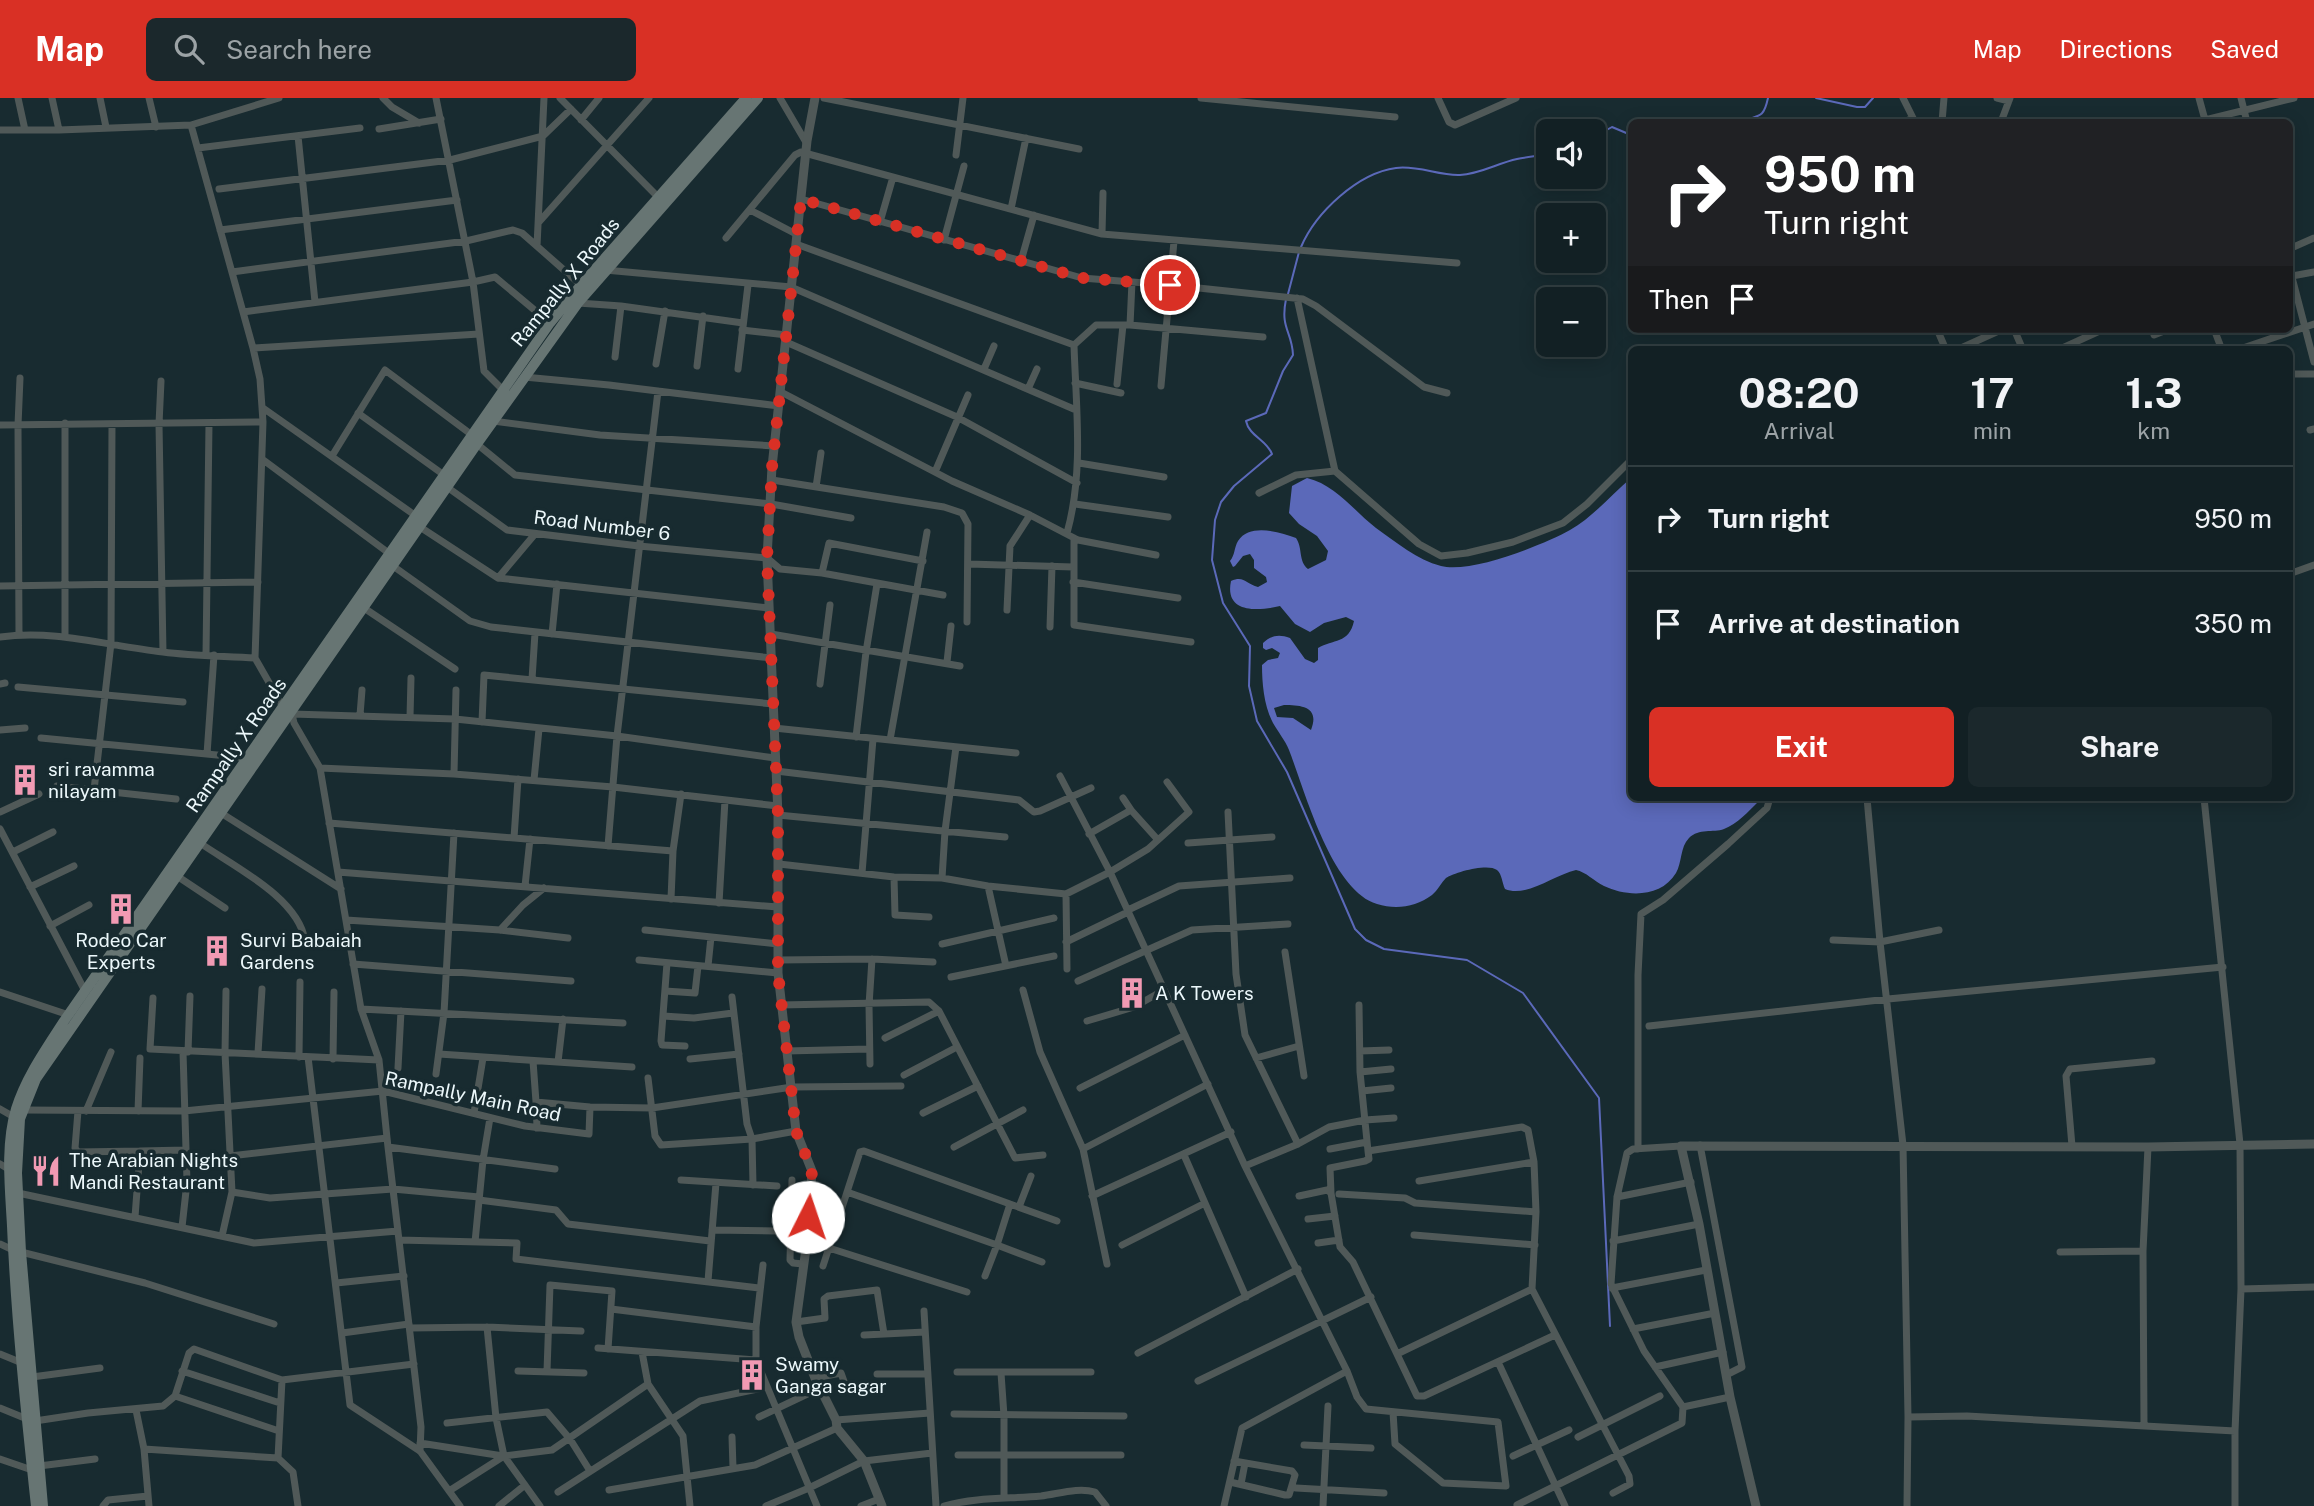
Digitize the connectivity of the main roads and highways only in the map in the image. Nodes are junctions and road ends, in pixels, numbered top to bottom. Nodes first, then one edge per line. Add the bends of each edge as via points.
1 (746, 98) edge
2 (758, 98) edge
3 (474, 440) junction
4 (289, 711) junction
5 (19, 1113) junction
6 (17, 1251) junction
7 (31, 1420) junction
8 (36, 1468) junction
9 (36, 1506) edge
10 (43, 1506) edge

1 - 3 main road, Rampally X Roads via 550,323
2 - 3 main road via 605,270
3 - 4 main road via 421,527
3 - 4 main road, Rampally X Roads via 390,554
4 - 5 main road, Rampally X Roads via 36,1079
4 - 5 main road, Rampally X Roads via 248,758 85,991 24,1088
5 - 6 main road, Rampally X Roads
5 - 6 main road, Rampally X Roads via 10,1170
6 - 7 main road, Rampally X Roads via 22,1363
6 - 7 main road, Rampally X Roads via 32,1377
7 - 8 main road, Rampally X Roads
8 - 9 main road, Rampally X Roads
8 - 10 main road, Rampally X Roads

